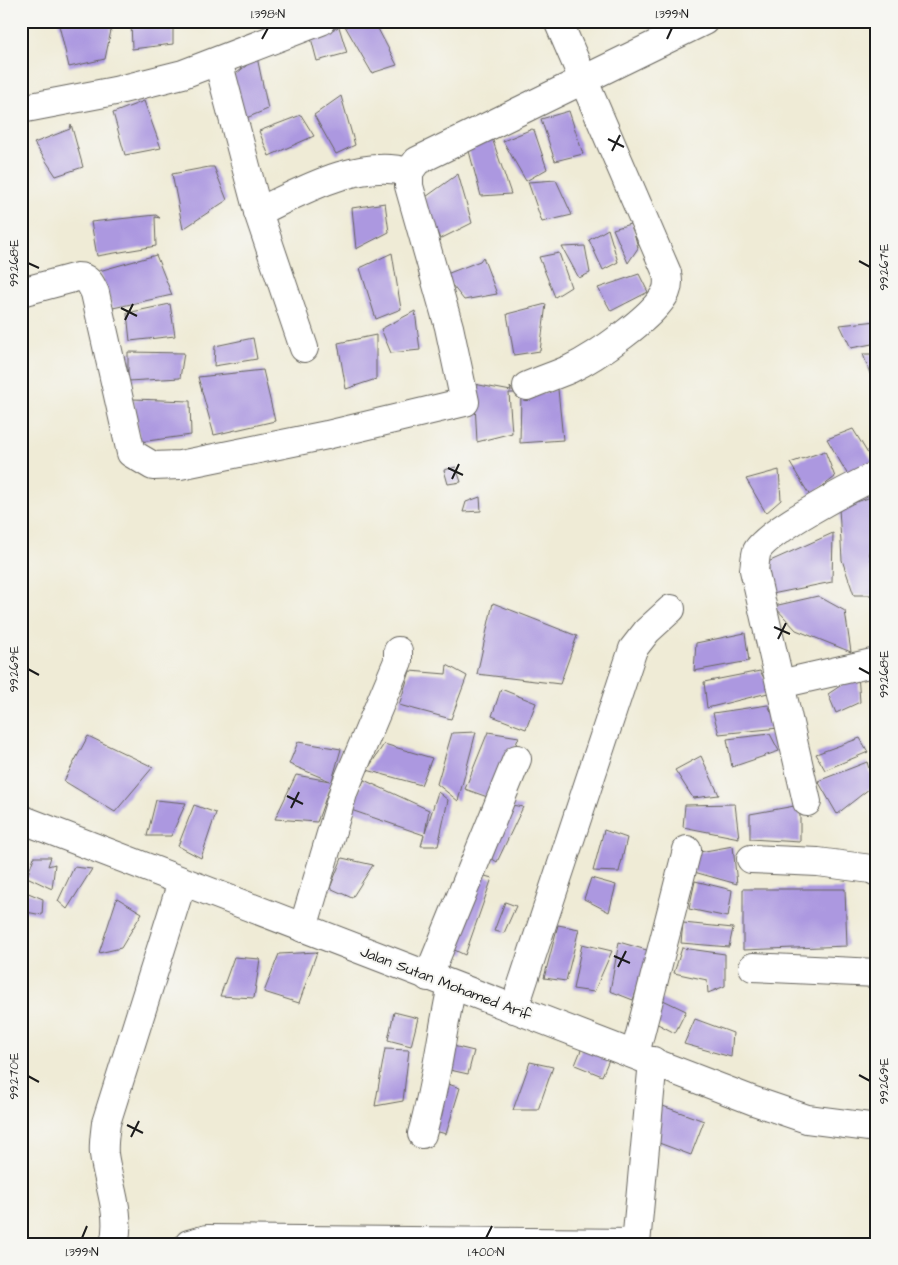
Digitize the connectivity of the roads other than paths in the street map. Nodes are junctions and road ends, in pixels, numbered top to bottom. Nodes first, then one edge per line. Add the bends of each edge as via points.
1 (321, 21) edge
2 (558, 21) edge
3 (704, 21) edge
4 (218, 61) junction
5 (584, 81) junction
6 (21, 109) edge
7 (409, 172) junction
8 (258, 212) junction
9 (21, 292) edge
10 (304, 348) dead end
11 (527, 386) dead end
12 (877, 475) edge
13 (671, 609) dead end
14 (398, 652) dead end
15 (877, 662) edge
16 (780, 684) junction
17 (517, 759) dead end
18 (806, 802) dead end
19 (21, 819) edge
20 (687, 850) dead end
21 (752, 859) dead end
22 (877, 872) edge
23 (182, 882) junction
24 (303, 928) junction
25 (753, 967) dead end
26 (877, 973) edge
27 (440, 982) junction
28 (514, 1009) junction
29 (644, 1058) junction
30 (877, 1128) edge
31 (422, 1134) dead end
32 (114, 1244) edge
33 (189, 1244) edge
34 (636, 1244) edge

1 - 4 street
2 - 5 street
3 - 5 street
4 - 6 street via 157,81
4 - 8 street
5 - 7 street via 417,161
5 - 11 street via 668,283 660,300 637,324 602,350 570,369
7 - 8 street via 394,168 336,175
7 - 9 street via 409,186 449,327 465,402 318,437 180,465 153,466 131,453 90,282 84,277 65,278
8 - 10 street
12 - 16 street via 840,492 769,538 757,551 754,570
13 - 28 street via 646,631 633,648
14 - 24 street via 398,661 344,790
15 - 16 street
16 - 18 street
17 - 27 street
19 - 23 street, Jalan Sutan Mohamed Arif
20 - 29 street
21 - 22 street via 818,862 871,868
23 - 24 street, Jalan Sutan Mohamed Arif
23 - 32 street via 106,1123 104,1153 118,1232
24 - 27 street, Jalan Sutan Mohamed Arif
25 - 26 street
27 - 28 street, Jalan Sutan Mohamed Arif
27 - 31 street via 440,1038 430,1109
28 - 29 street, Jalan Sutan Mohamed Arif
29 - 30 street, Jalan Sutan Mohamed Arif via 807,1119
29 - 34 street
33 - 34 street via 207,1239

